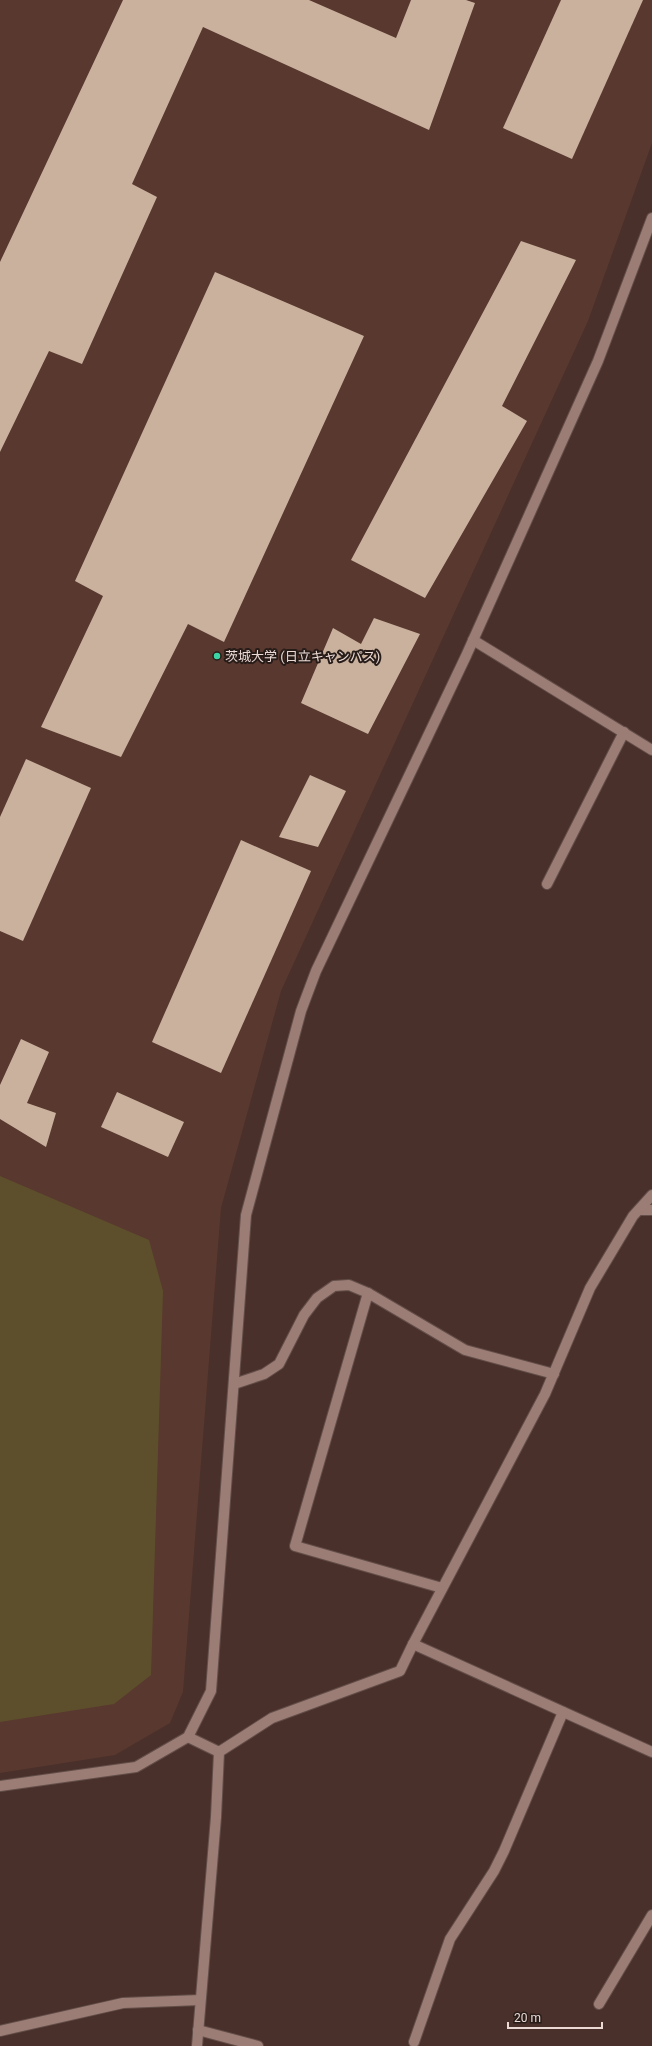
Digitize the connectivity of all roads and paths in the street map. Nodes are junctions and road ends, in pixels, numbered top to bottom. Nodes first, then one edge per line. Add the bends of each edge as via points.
1 (652, 218) edge
2 (473, 640) junction
3 (624, 732) junction
4 (652, 750) edge
5 (547, 884) dead end
6 (652, 1195) edge
7 (639, 1210) junction
8 (652, 1210) edge
9 (368, 1293) junction
10 (554, 1374) junction
11 (234, 1384) junction
12 (442, 1588) junction
13 (413, 1644) junction
14 (563, 1712) junction
15 (188, 1738) junction
16 (219, 1752) junction
17 (652, 1752) edge
18 (0, 1786) edge
19 (652, 1915) edge
20 (200, 2000) junction
21 (599, 2004) dead end
22 (198, 2030) junction
23 (0, 2031) edge
24 (414, 2042) dead end
25 (197, 2046) edge
26 (258, 2046) edge

1 - 2 street via 598,361
2 - 3 street
2 - 11 street via 316,971 302,1011 246,1215
3 - 4 street
3 - 5 street
6 - 7 street
7 - 8 street
7 - 10 street via 590,1288
9 - 10 street via 465,1350
9 - 11 street via 349,1285 334,1286 317,1298 304,1315 279,1364 264,1374
9 - 12 street via 294,1546
10 - 12 street
11 - 15 street via 211,1691
12 - 13 street
13 - 14 street
13 - 16 street via 400,1671 272,1718
14 - 17 street
14 - 24 street via 504,1851 450,1939
15 - 16 street
15 - 18 street via 136,1767
16 - 20 street
19 - 21 street
20 - 22 street
20 - 23 street via 123,2003
22 - 25 street
22 - 26 street

